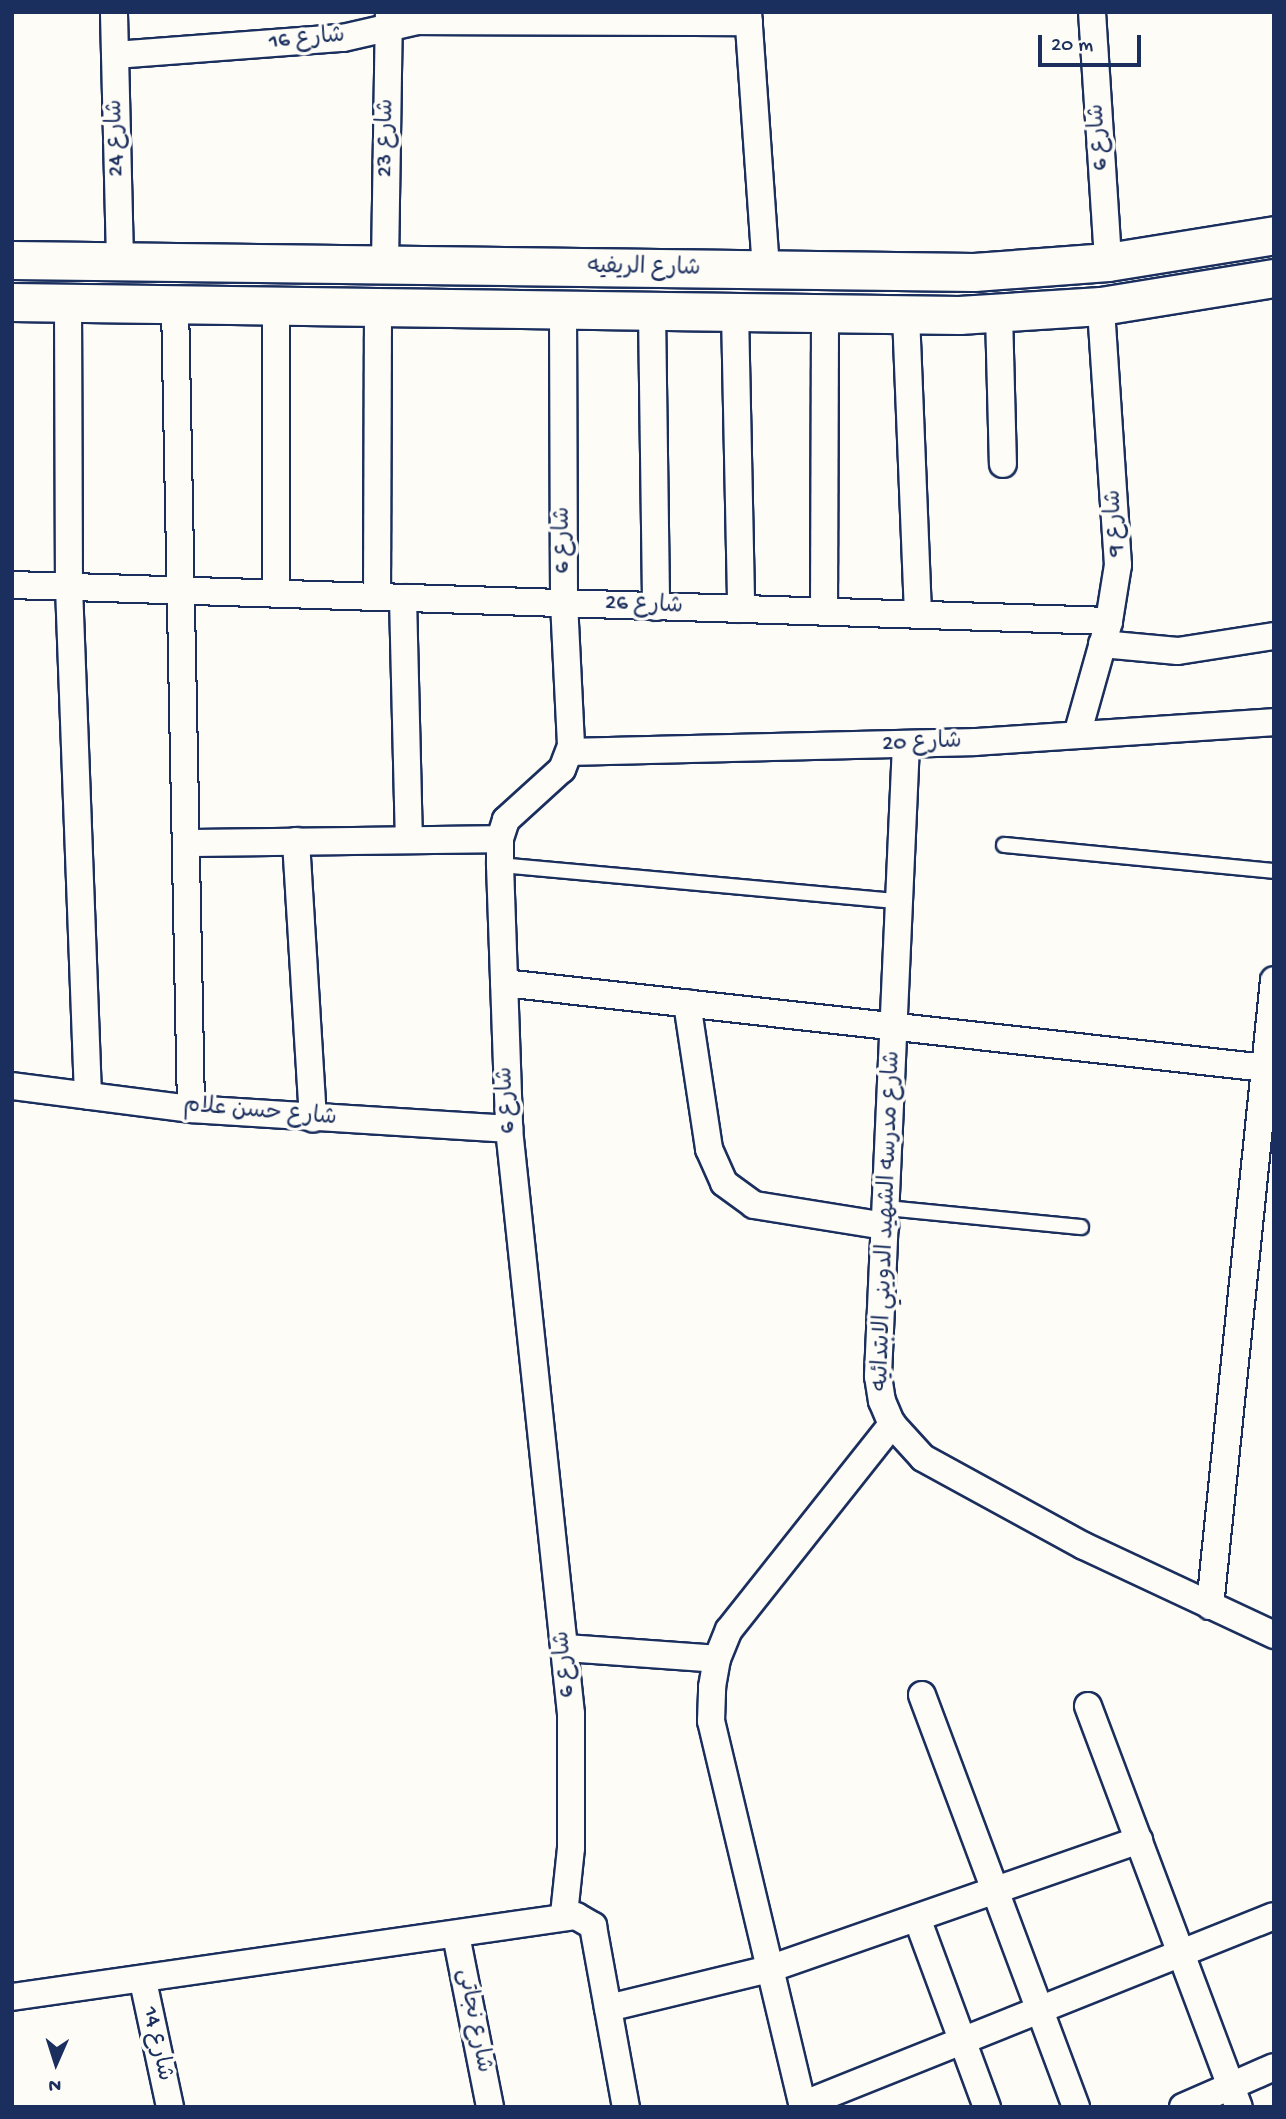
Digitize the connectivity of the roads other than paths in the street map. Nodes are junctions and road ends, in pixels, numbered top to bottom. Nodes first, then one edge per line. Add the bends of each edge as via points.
1 (1092, 12) edge
2 (114, 14) dead end
3 (749, 17) edge
4 (389, 19) edge
5 (115, 55) junction
6 (1274, 235) edge
7 (12, 260) edge
8 (120, 262) junction
9 (1108, 262) junction
10 (385, 264) junction
11 (766, 271) junction
12 (1274, 278) edge
13 (12, 302) edge
14 (68, 303) junction
15 (175, 304) junction
16 (276, 306) junction
17 (1101, 306) junction
18 (378, 307) junction
19 (563, 310) junction
20 (652, 311) junction
21 (735, 312) junction
22 (825, 314) junction
23 (999, 314) junction
24 (906, 315) junction
25 (1003, 464) dead end
26 (12, 585) edge
27 (69, 587) junction
28 (180, 591) junction
29 (276, 594) junction
30 (390, 598) junction
31 (564, 602) junction
32 (656, 607) junction
33 (741, 609) junction
34 (824, 612) junction
35 (918, 615) junction
36 (1105, 633) junction
37 (1274, 636) edge
38 (1274, 722) edge
39 (1077, 736) junction
40 (906, 744) junction
41 (570, 752) junction
42 (409, 839) junction
43 (296, 841) junction
44 (186, 842) junction
45 (1004, 845) dead end
46 (500, 852) junction
47 (1274, 871) edge
48 (899, 901) junction
49 (1274, 980) edge
50 (504, 983) junction
51 (687, 1003) junction
52 (894, 1027) junction
53 (1269, 1068) edge
54 (12, 1086) edge
55 (89, 1096) junction
56 (191, 1109) junction
57 (313, 1118) junction
58 (509, 1129) junction
59 (885, 1217) junction
60 (1081, 1227) dead end
61 (892, 1424) junction
62 (1210, 1606) junction
63 (1274, 1635) edge
64 (565, 1647) junction
65 (717, 1660) junction
66 (922, 1696) dead end
67 (1088, 1706) dead end
68 (1139, 1840) junction
69 (994, 1892) junction
70 (564, 1915) junction
71 (1274, 1916) edge
72 (917, 1918) junction
73 (456, 1934) junction
74 (1181, 1954) junction
75 (769, 1969) junction
76 (143, 1981) junction
77 (12, 1997) edge
78 (608, 2008) junction
79 (1038, 2011) junction
80 (962, 2041) junction
81 (1274, 2067) edge
82 (1235, 2097) edge
83 (802, 2106) edge
84 (170, 2107) edge
85 (491, 2107) edge
86 (626, 2107) edge
87 (987, 2107) edge
88 (1076, 2107) edge
89 (1183, 2107) edge

1 - 9 street, شارع 6
2 - 5 street, شارع 24
3 - 4 street, شارع 16
3 - 11 street
4 - 5 street, شارع 16 via 344,38
4 - 10 street, شارع 23
5 - 8 street, شارع 24
6 - 9 street, شارع الريفيه
7 - 8 street, شارع الريفيه
8 - 10 street, شارع الريفيه
9 - 11 street, شارع الريفيه via 974,272
10 - 11 street, شارع الريفيه
12 - 17 street, شارع الريفيه
13 - 14 street, شارع الريفيه
14 - 15 street, شارع الريفيه
14 - 27 street
15 - 16 street, شارع الريفيه
15 - 28 street
16 - 18 street, شارع الريفيه
16 - 29 street
17 - 23 street, شارع الريفيه
17 - 36 street, شارع 9 via 1118,536
18 - 19 street, شارع الريفيه
18 - 30 street
19 - 20 street, شارع الريفيه
19 - 31 street, شارع 6
20 - 21 street, شارع الريفيه
20 - 32 street
21 - 22 street, شارع الريفيه
21 - 33 street
22 - 24 street, شارع الريفيه
22 - 34 street
23 - 24 street, شارع الريفيه
23 - 25 street
24 - 35 street
26 - 27 street, شارع 26
27 - 28 street, شارع 26
27 - 55 street
28 - 29 street, شارع 26
28 - 44 street
29 - 30 street, شارع 26
30 - 31 street, شارع 26
30 - 42 street
31 - 32 street, شارع 26
31 - 41 street, شارع 6
32 - 33 street, شارع 26
33 - 34 street, شارع 26
34 - 35 street, شارع 26
35 - 36 street, شارع 26
36 - 37 street, شارع 26 via 1178,651
36 - 39 street, شارع 9
38 - 39 street, شارع 20
39 - 40 street, شارع 20
40 - 41 street, شارع 20
40 - 48 street, شارع مدرسه الشهيد الدويني الابتدائيه
41 - 46 street via 562,769 506,820
42 - 43 street
42 - 46 street
43 - 44 street
43 - 57 street
44 - 56 street
45 - 47 lane
46 - 48 lane
46 - 50 street, شارع 6
48 - 52 street, شارع مدرسه الشهيد الدويني الابتدائيه
49 - 53 street
50 - 51 street
50 - 58 street, شارع 6
51 - 52 street
51 - 59 street via 709,1149 724,1183 754,1205
52 - 53 street
52 - 59 street, شارع مدرسه الشهيد الدويني الابتدائيه
53 - 62 street
54 - 55 street, شارع حسن علام
55 - 56 street, شارع حسن علام
56 - 57 street, شارع حسن علام
57 - 58 street, شارع حسن علام
58 - 64 street, شارع 6
59 - 60 lane
59 - 61 street, شارع مدرسه الشهيد الدويني الابتدائيه via 878,1376
61 - 62 street, شارع مدرسه الشهيد الدويني الابتدائيه via 923,1458 1084,1546
61 - 65 street via 729,1630
62 - 63 street, شارع مدرسه الشهيد الدويني الابتدائيه
64 - 65 street
64 - 70 street, شارع 6 via 573,1781
65 - 75 street via 711,1721
66 - 69 street
67 - 68 street
68 - 69 street
68 - 74 street
69 - 72 street
69 - 79 street
70 - 73 street
70 - 78 street via 593,1926
71 - 74 street
72 - 75 street
72 - 80 street
73 - 76 street
73 - 85 street, شارع نجاتى
74 - 79 street
74 - 82 street
75 - 78 street
75 - 83 street
76 - 77 street
76 - 84 street, شارع 14
78 - 86 street
79 - 80 street
79 - 88 street
80 - 83 street
80 - 87 street
81 - 82 street
82 - 89 street

